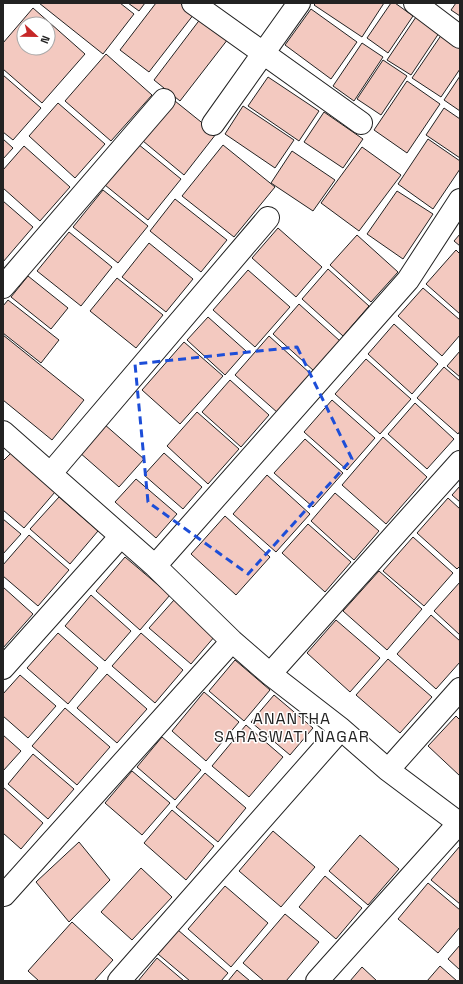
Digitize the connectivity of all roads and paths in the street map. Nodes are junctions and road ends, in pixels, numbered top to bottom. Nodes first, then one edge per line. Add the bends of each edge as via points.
1 (193, 3) edge
2 (299, 3) edge
3 (415, 3) edge
4 (460, 37) edge
5 (263, 54) junction
6 (164, 100) dead end
7 (361, 123) dead end
8 (213, 124) dead end
9 (460, 200) edge
10 (268, 218) dead end
11 (3, 287) edge
12 (6, 439) edge
13 (460, 462) edge
14 (51, 473) junction
15 (121, 536) junction
16 (155, 566) junction
17 (232, 641) junction
18 (3, 668) edge
19 (270, 674) junction
20 (460, 690) edge
21 (341, 729) junction
22 (388, 770) junction
23 (460, 823) edge
24 (4, 895) edge
25 (119, 981) edge
26 (317, 981) edge

1 - 5 street
2 - 5 street
3 - 4 street
5 - 7 street
5 - 8 street
6 - 11 street
9 - 16 street via 408,280
10 - 14 street
12 - 14 street
13 - 19 street
14 - 15 street
15 - 16 street
15 - 18 street
16 - 17 street
17 - 19 street
17 - 24 street
19 - 21 street
20 - 22 street
21 - 22 street
21 - 25 street
22 - 23 street
23 - 26 street

